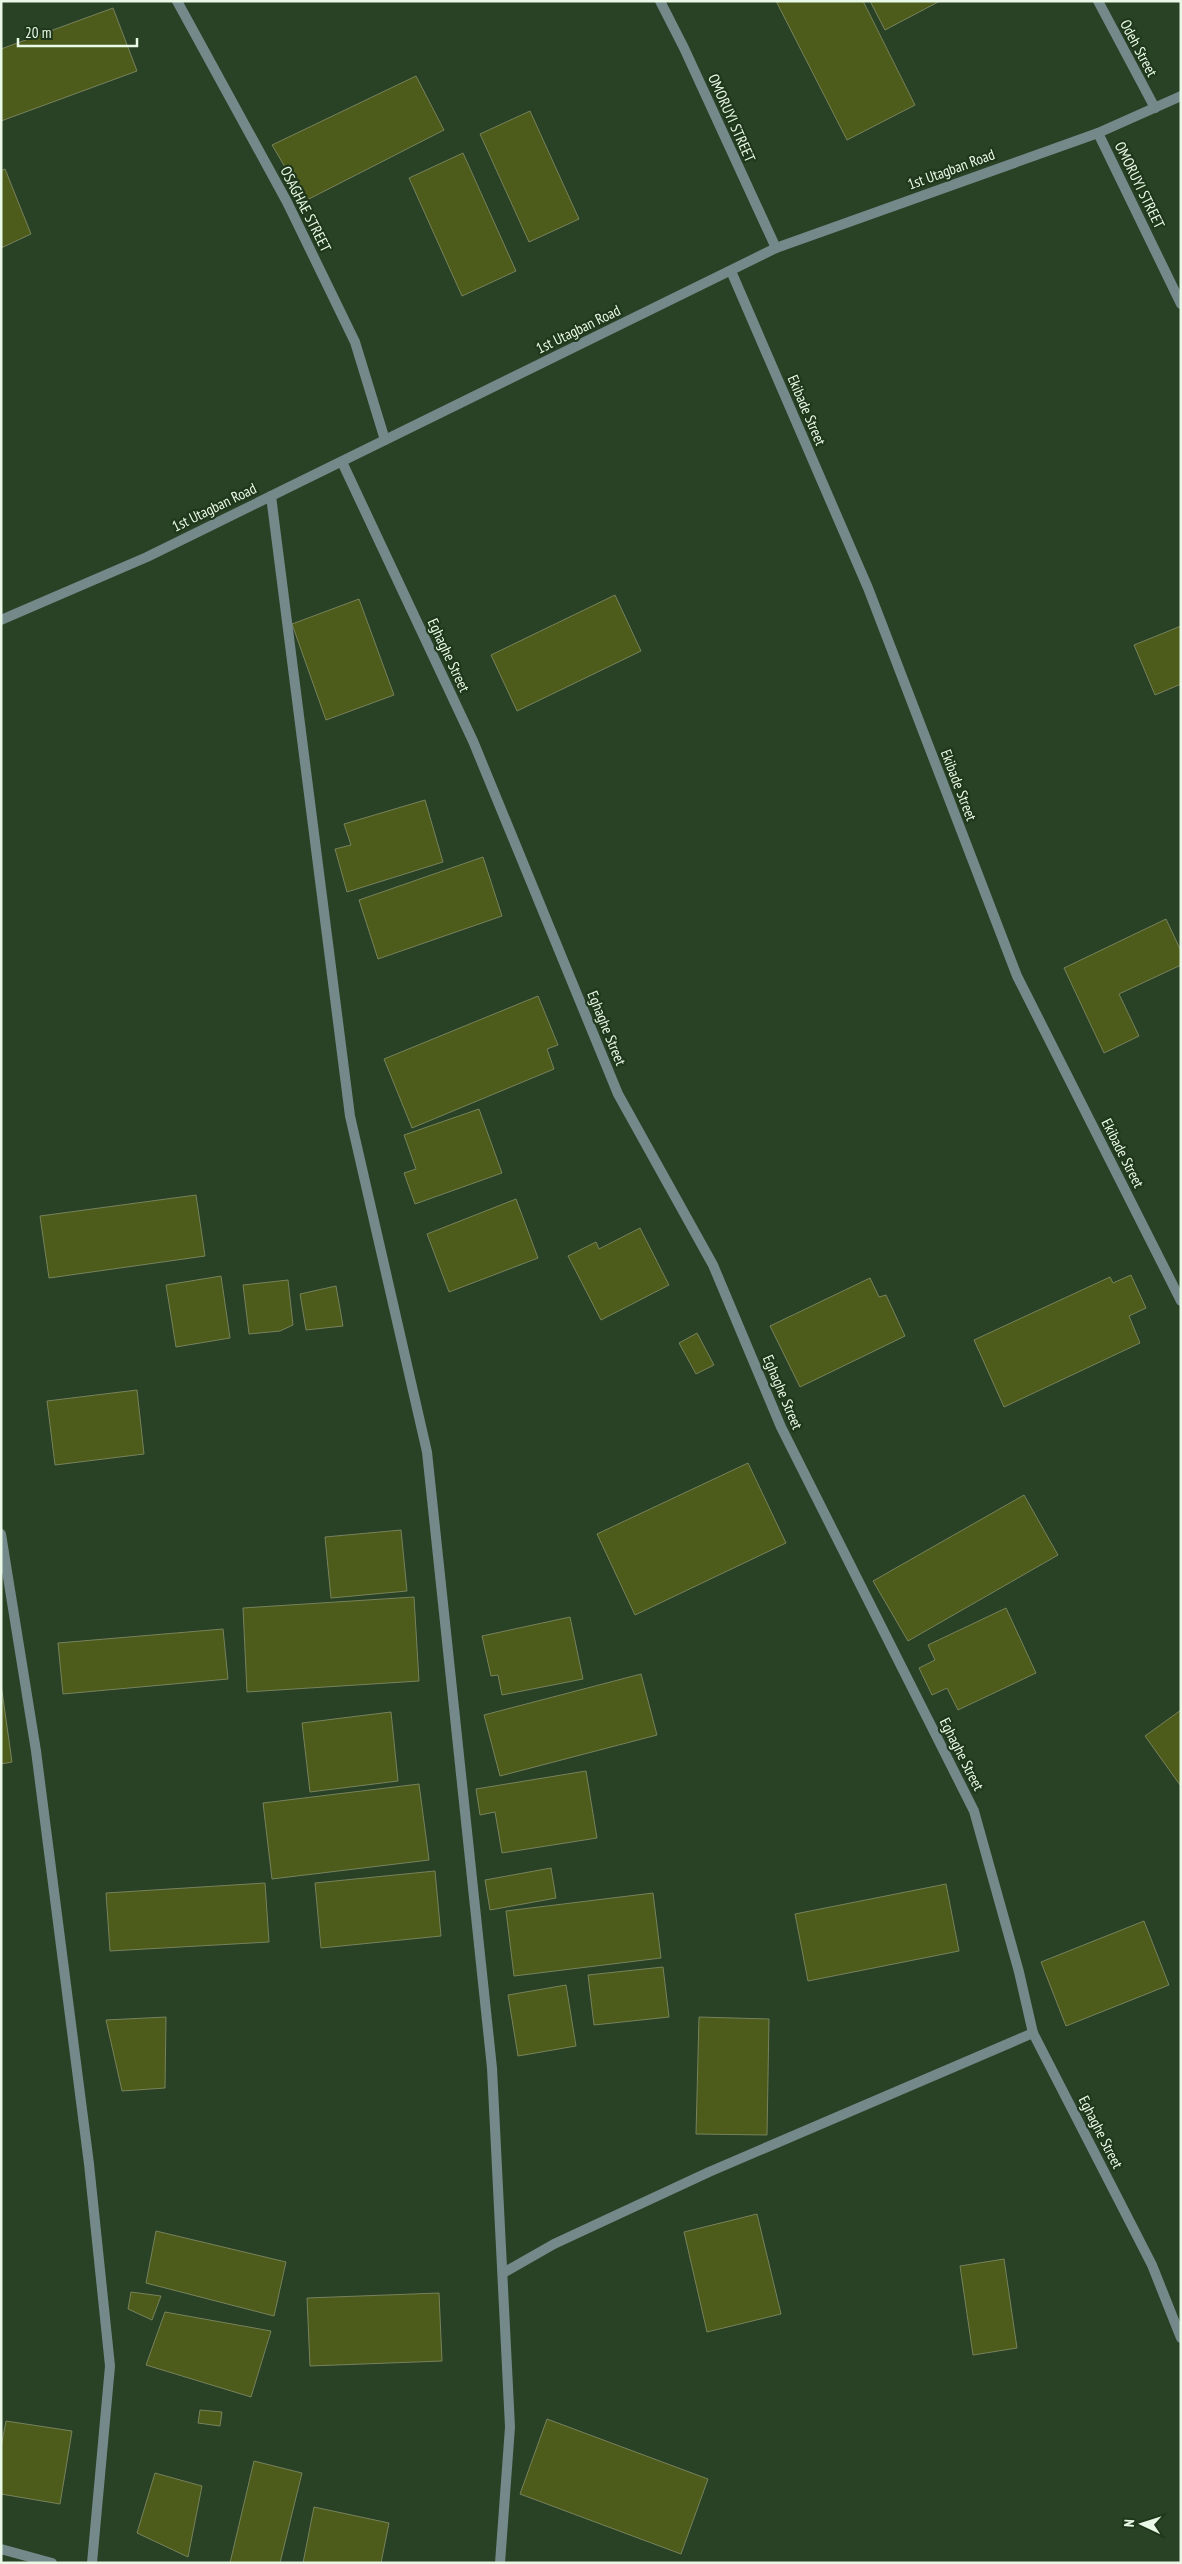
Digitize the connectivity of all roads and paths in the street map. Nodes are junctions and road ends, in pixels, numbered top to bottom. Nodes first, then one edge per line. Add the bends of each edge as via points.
1 (177, 1) edge
2 (660, 1) edge
3 (1098, 1) edge
4 (1181, 96) edge
5 (1155, 108) junction
6 (1098, 133) junction
7 (776, 248) junction
8 (730, 271) junction
9 (1181, 304) edge
10 (385, 440) junction
11 (342, 462) junction
12 (271, 496) junction
13 (1, 620) edge
14 (1181, 1301) edge
15 (1, 1534) edge
16 (1034, 2033) junction
17 (503, 2273) junction
18 (1181, 2338) edge
19 (1, 2549) edge
20 (52, 2563) edge
21 (92, 2563) edge
22 (500, 2563) edge

1 - 10 street, OSAGHAE STREET via 287,202 355,342
2 - 7 street, OMORUYI STREET
3 - 5 street, Odeh Street
4 - 5 street, 1st Utagban Road
5 - 6 street, 1st Utagban Road
6 - 7 street, 1st Utagban Road
6 - 9 street, OMORUYI STREET
7 - 8 street, 1st Utagban Road
8 - 10 street, 1st Utagban Road
8 - 14 street, Ekibade Street via 868,588 1017,976
10 - 11 street, 1st Utagban Road
11 - 12 street, 1st Utagban Road
11 - 16 street, Eghaghe Street via 473,741 618,1094 713,1265 780,1427 974,1811
12 - 13 street, 1st Utagban Road via 147,557
12 - 17 street via 350,1116 427,1452 492,2068
15 - 21 street via 36,1751 89,2164 110,2366
16 - 17 street via 709,2172 554,2244
16 - 18 street, Eghaghe Street via 1152,2265
17 - 22 street via 510,2427
19 - 20 street

